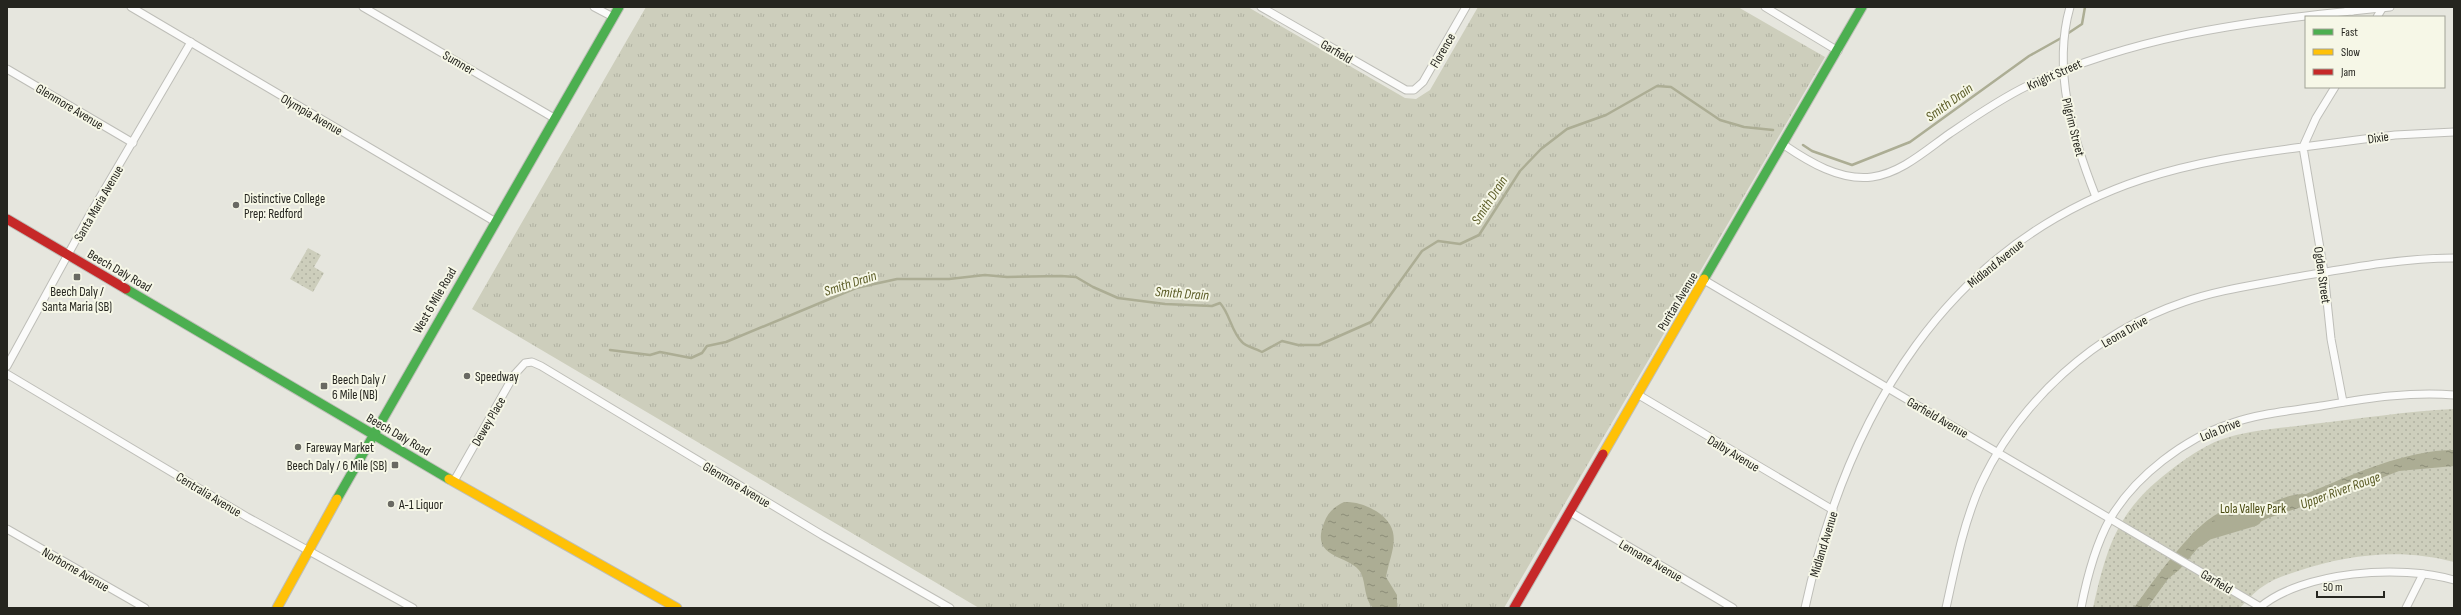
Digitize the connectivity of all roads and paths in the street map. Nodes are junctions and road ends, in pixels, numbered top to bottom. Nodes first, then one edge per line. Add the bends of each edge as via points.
1 (131, 7) edge
2 (363, 7) edge
3 (594, 7) edge
4 (619, 7) edge
5 (1261, 7) edge
6 (1466, 7) edge
7 (1765, 7) edge
8 (1862, 7) edge
9 (2070, 7) edge
10 (2385, 7) edge
11 (2349, 9) edge
12 (2378, 16) edge
13 (612, 18) junction
14 (191, 42) junction
15 (1838, 50) junction
16 (2065, 68) junction
17 (7, 69) edge
18 (2334, 88) edge
19 (1414, 90) joint
20 (554, 118) junction
21 (2454, 132) edge
22 (133, 143) junction
23 (1784, 145) junction
24 (2303, 147) junction
25 (2096, 197) junction
26 (7, 218) edge
27 (494, 221) junction
28 (68, 255) junction
29 (2454, 258) edge
30 (2324, 272) junction
31 (1704, 280) junction
32 (525, 363) joint
33 (7, 366) edge
34 (7, 374) edge
35 (1886, 387) junction
36 (1637, 394) junction
37 (2454, 395) edge
38 (2343, 402) junction
39 (373, 434) junction
40 (1999, 453) junction
41 (454, 481) junction
42 (1833, 510) junction
43 (1570, 512) junction
44 (2110, 519) junction
45 (7, 529) edge
46 (308, 551) junction
47 (2171, 554) joint
48 (2423, 574) junction
49 (2454, 580) edge
50 (145, 608) edge
51 (277, 608) edge
52 (413, 608) edge
53 (677, 608) edge
54 (950, 608) edge
55 (1514, 608) edge
56 (1733, 608) edge
57 (1805, 608) edge
58 (1946, 608) edge
59 (2081, 608) edge
60 (2260, 608) edge
61 (2406, 608) edge

1 - 14 street, Olympia Avenue
2 - 20 street, Sumner
3 - 13 street
4 - 13 main road, West 6 Mile Road
5 - 19 street, Garfield via 1400,88
6 - 19 street, Florence via 1423,82
7 - 15 street
8 - 15 main road, Puritan Avenue
9 - 16 street, Pilgrim Street via 2065,30
10 - 11 street, Knight Street
10 - 12 street
11 - 16 street, Knight Street via 2186,34 2130,47
13 - 20 main road, West 6 Mile Road
14 - 22 street, Santa Maria Avenue
14 - 27 street, Olympia Avenue
15 - 23 main road, Puritan Avenue
16 - 23 street, Knight Street via 2006,96 1907,164 1880,175 1860,177 1841,174 1810,161
16 - 25 street, Pilgrim Street via 2065,86 2075,138
17 - 22 street, Glenmore Avenue
18 - 24 street via 2316,118
20 - 27 main road, West 6 Mile Road
21 - 24 street, Dixie via 2395,135
22 - 28 street, Santa Maria Avenue
23 - 31 main road, Puritan Avenue
24 - 25 street, Midland Avenue via 2193,165 2144,178
24 - 30 street, Ogden Street
25 - 35 street, Midland Avenue via 2030,235 1972,281 1923,333
26 - 28 main road, Beech Daly Road
27 - 39 main road, West 6 Mile Road
28 - 33 street, Santa Maria Avenue
28 - 39 main road, Beech Daly Road
29 - 30 street, Leona Drive via 2379,264
30 - 38 street, Ogden Street via 2331,339
30 - 40 street, Leona Drive via 2207,295 2166,309 2127,328 2090,352 2052,384 2020,421
31 - 35 street, Garfield Avenue
31 - 36 main road, Puritan Avenue
32 - 41 street, Dewey Place via 514,375
32 - 54 street, Glenmore Avenue via 532,362 541,366 822,535
34 - 46 street, Centralia Avenue
35 - 40 street, Garfield Avenue
35 - 42 street, Midland Avenue via 1856,447
36 - 42 street, Dalby Avenue
36 - 43 main road, Puritan Avenue
37 - 38 street, Lola Drive via 2440,393
38 - 44 street, Lola Drive via 2254,417 2207,433 2180,449 2148,474
39 - 41 main road, Beech Daly Road
39 - 46 main road, West 6 Mile Road
40 - 44 street, Garfield Avenue
40 - 58 street, Leona Drive via 1980,486 1969,515
41 - 53 main road, Beech Daly Road
42 - 57 street, Midland Avenue
43 - 55 main road, Puritan Avenue
43 - 56 street, Lennane Avenue
44 - 47 street, Garfield Avenue
44 - 59 street, Lola Drive via 2093,559
45 - 50 street, Norborne Avenue
46 - 51 main road, West 6 Mile Road
46 - 52 street, Centralia Avenue
47 - 60 street, Garfield
48 - 49 street
48 - 60 street via 2377,572 2318,581 2282,592
48 - 61 street

